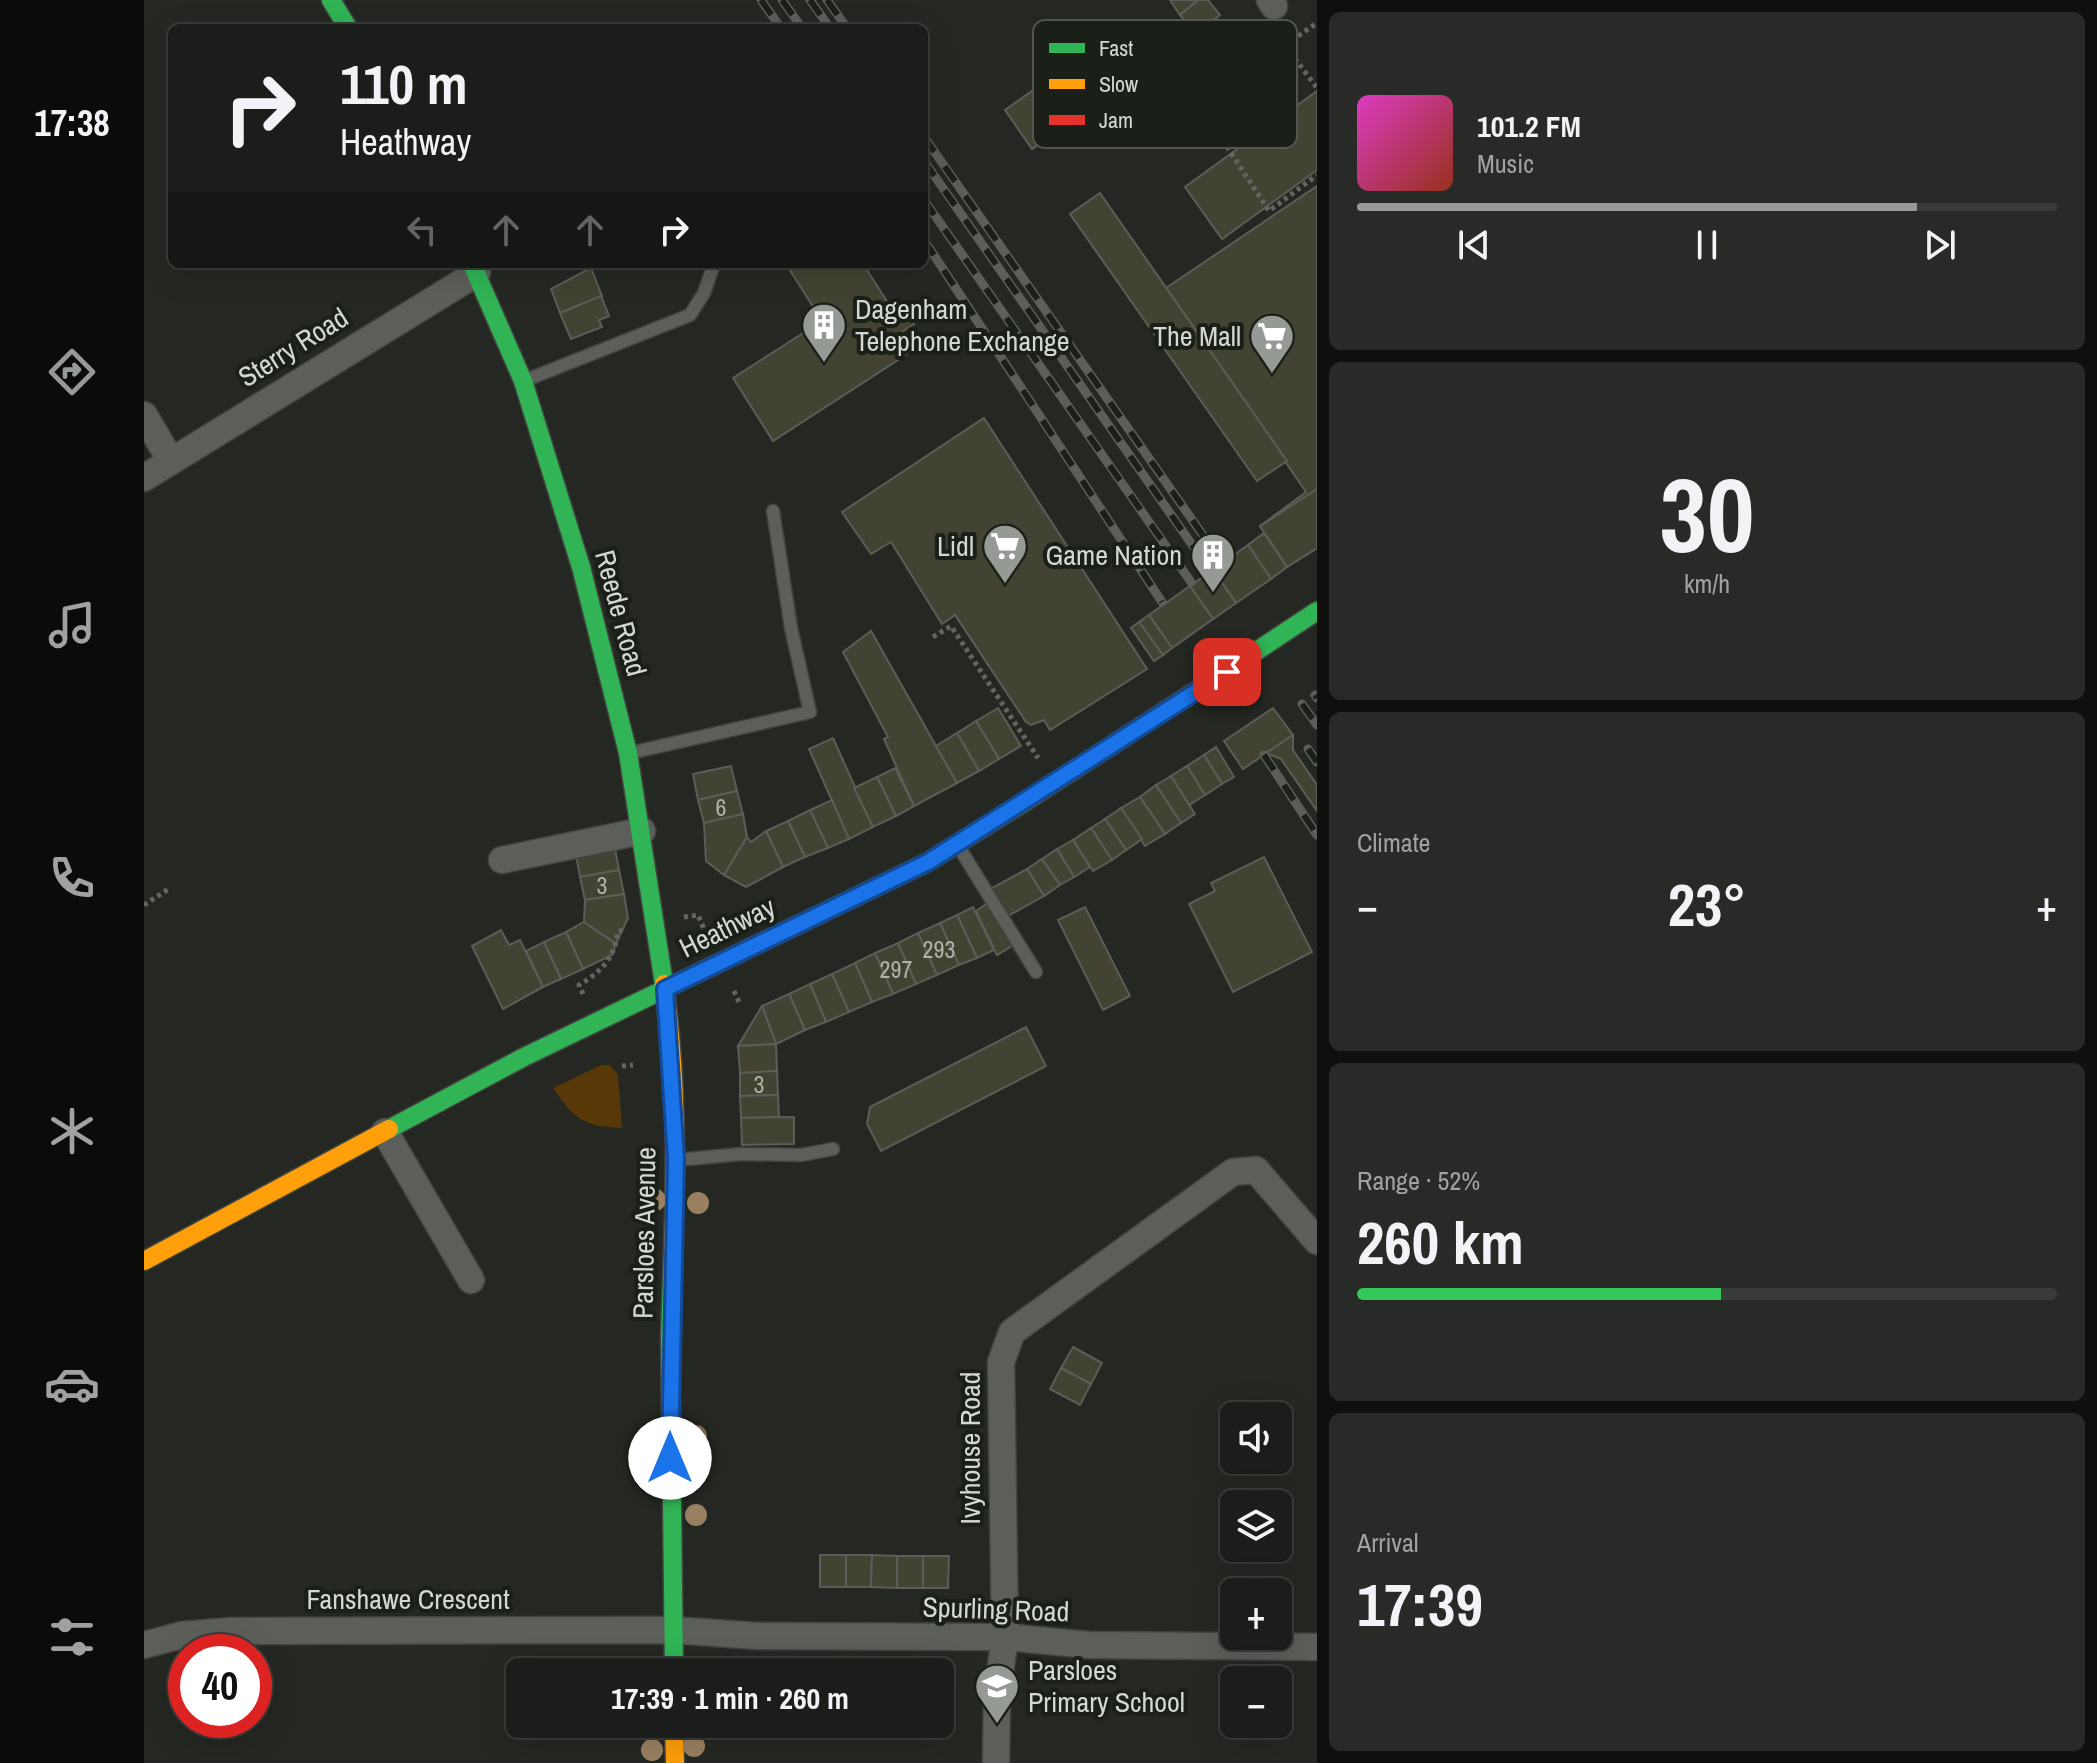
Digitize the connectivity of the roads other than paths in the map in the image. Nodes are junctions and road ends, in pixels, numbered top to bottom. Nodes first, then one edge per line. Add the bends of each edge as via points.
1 (331, 0) edge
2 (346, 24) edge
3 (475, 268) edge
4 (713, 268) edge
5 (523, 381) junction
6 (144, 415) edge
7 (171, 461) junction
8 (144, 478) edge
9 (773, 511) dead end
10 (1316, 613) edge
11 (628, 753) junction
12 (642, 831) junction
13 (956, 843) junction
14 (502, 860) dead end
15 (1036, 972) dead end
16 (665, 989) junction
17 (385, 1132) junction
18 (833, 1149) dead end
19 (676, 1160) junction
20 (1317, 1241) edge
21 (144, 1261) edge
22 (471, 1280) dead end
23 (673, 1630) junction
24 (1005, 1637) junction
25 (144, 1645) edge
26 (1317, 1647) edge
27 (674, 1658) edge
28 (674, 1738) edge
29 (675, 1763) edge
30 (996, 1763) edge

1 - 2 street
3 - 5 street, Reede Road
3 - 7 street, Sterry Road
4 - 5 lane via 690,315
5 - 11 street, Reede Road via 581,567
6 - 7 street
7 - 8 street, Sterry Road
9 - 11 lane via 810,712
10 - 13 street, Heathway
11 - 12 street, Reede Road
12 - 14 street
12 - 16 street, Reede Road
13 - 15 lane
13 - 16 street, Heathway via 928,862
16 - 17 street, Heathway
16 - 19 street, Parsloes Avenue
17 - 21 street, Heathway
17 - 22 street
18 - 19 lane
19 - 23 street, Parsloes Avenue via 670,1334
20 - 24 street, Ivyhouse Road via 1256,1170 1233,1172 1012,1332 1001,1362
23 - 24 street, Spurling Road via 757,1636
23 - 25 street, Fanshawe Crescent via 230,1631
23 - 27 street, Parsloes Avenue
24 - 26 street, Spurling Road via 1089,1645
24 - 30 street, Ivyhouse Road
28 - 29 street

